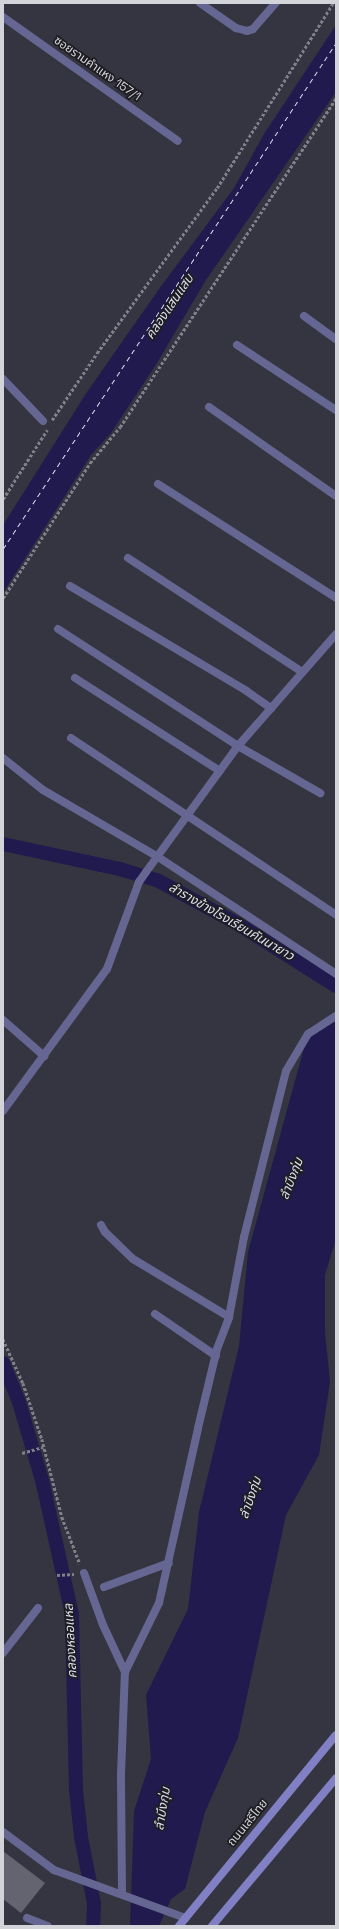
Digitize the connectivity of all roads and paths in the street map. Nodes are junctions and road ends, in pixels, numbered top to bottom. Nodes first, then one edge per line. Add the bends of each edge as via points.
1 (200, 3) edge
2 (276, 3) edge
3 (333, 3) edge
4 (3, 17) edge
5 (336, 98) edge
6 (178, 141) dead end
7 (304, 316) dead end
8 (336, 339) edge
9 (237, 345) dead end
10 (3, 379) edge
11 (209, 408) dead end
12 (336, 410) edge
13 (47, 421) joint
14 (47, 429) dead end
15 (158, 484) dead end
16 (336, 496) edge
17 (3, 499) edge
18 (128, 558) dead end
19 (70, 586) dead end
20 (3, 598) edge
21 (336, 598) edge
22 (58, 629) dead end
23 (336, 634) edge
24 (301, 671) junction
25 (76, 678) dead end
26 (271, 708) junction
27 (71, 738) dead end
28 (238, 746) junction
29 (3, 758) edge
30 (220, 771) junction
31 (320, 794) dead end
32 (188, 817) junction
33 (158, 857) junction
34 (336, 915) edge
35 (336, 974) edge
36 (336, 1016) edge
37 (3, 1020) edge
38 (44, 1056) junction
39 (3, 1110) edge
40 (101, 1225) dead end
41 (154, 1314) dead end
42 (229, 1317) junction
43 (3, 1339) edge
44 (4, 1343) edge
45 (216, 1356) junction
46 (43, 1447) junction
47 (22, 1453) dead end
48 (169, 1563) junction
49 (80, 1573) junction
50 (57, 1575) dead end
51 (104, 1587) dead end
52 (38, 1608) dead end
53 (3, 1652) edge
54 (125, 1672) junction
55 (336, 1735) edge
56 (336, 1778) edge
57 (3, 1832) edge
58 (122, 1894) junction
59 (27, 1918) dead end
60 (185, 1918) junction
61 (48, 1926) edge
62 (179, 1926) edge
63 (212, 1926) edge

1 - 2 street via 236,28 247,32 254,29
3 - 13 path via 217,188
4 - 6 street, ซอยรามคำแหง 157/1
5 - 20 path via 120,426 90,463
7 - 8 street
9 - 12 street
10 - 13 street
11 - 16 street
14 - 17 path
15 - 21 street
18 - 24 street
19 - 26 street
22 - 28 street
23 - 24 street
24 - 26 street
25 - 30 street
26 - 28 street
27 - 32 street
28 - 30 street
28 - 31 street
29 - 33 street via 43,790
30 - 32 street
32 - 33 street
32 - 34 street
33 - 35 street
33 - 38 street via 139,882 107,969
36 - 42 street via 308,1034 286,1071 244,1237
37 - 38 street
38 - 39 street
40 - 42 street via 133,1259
41 - 45 street
42 - 45 street
43 - 44 path
44 - 46 path via 23,1383
45 - 48 street
46 - 47 path
46 - 49 path
48 - 51 street
48 - 54 street via 159,1603
49 - 50 path
49 - 54 street
52 - 53 street
54 - 58 street via 121,1774
55 - 60 main road, ถนนเสรีไทย
56 - 63 main road
57 - 58 street via 54,1870
58 - 60 street
59 - 61 street
60 - 62 main road, ถนนเสรีไทย

